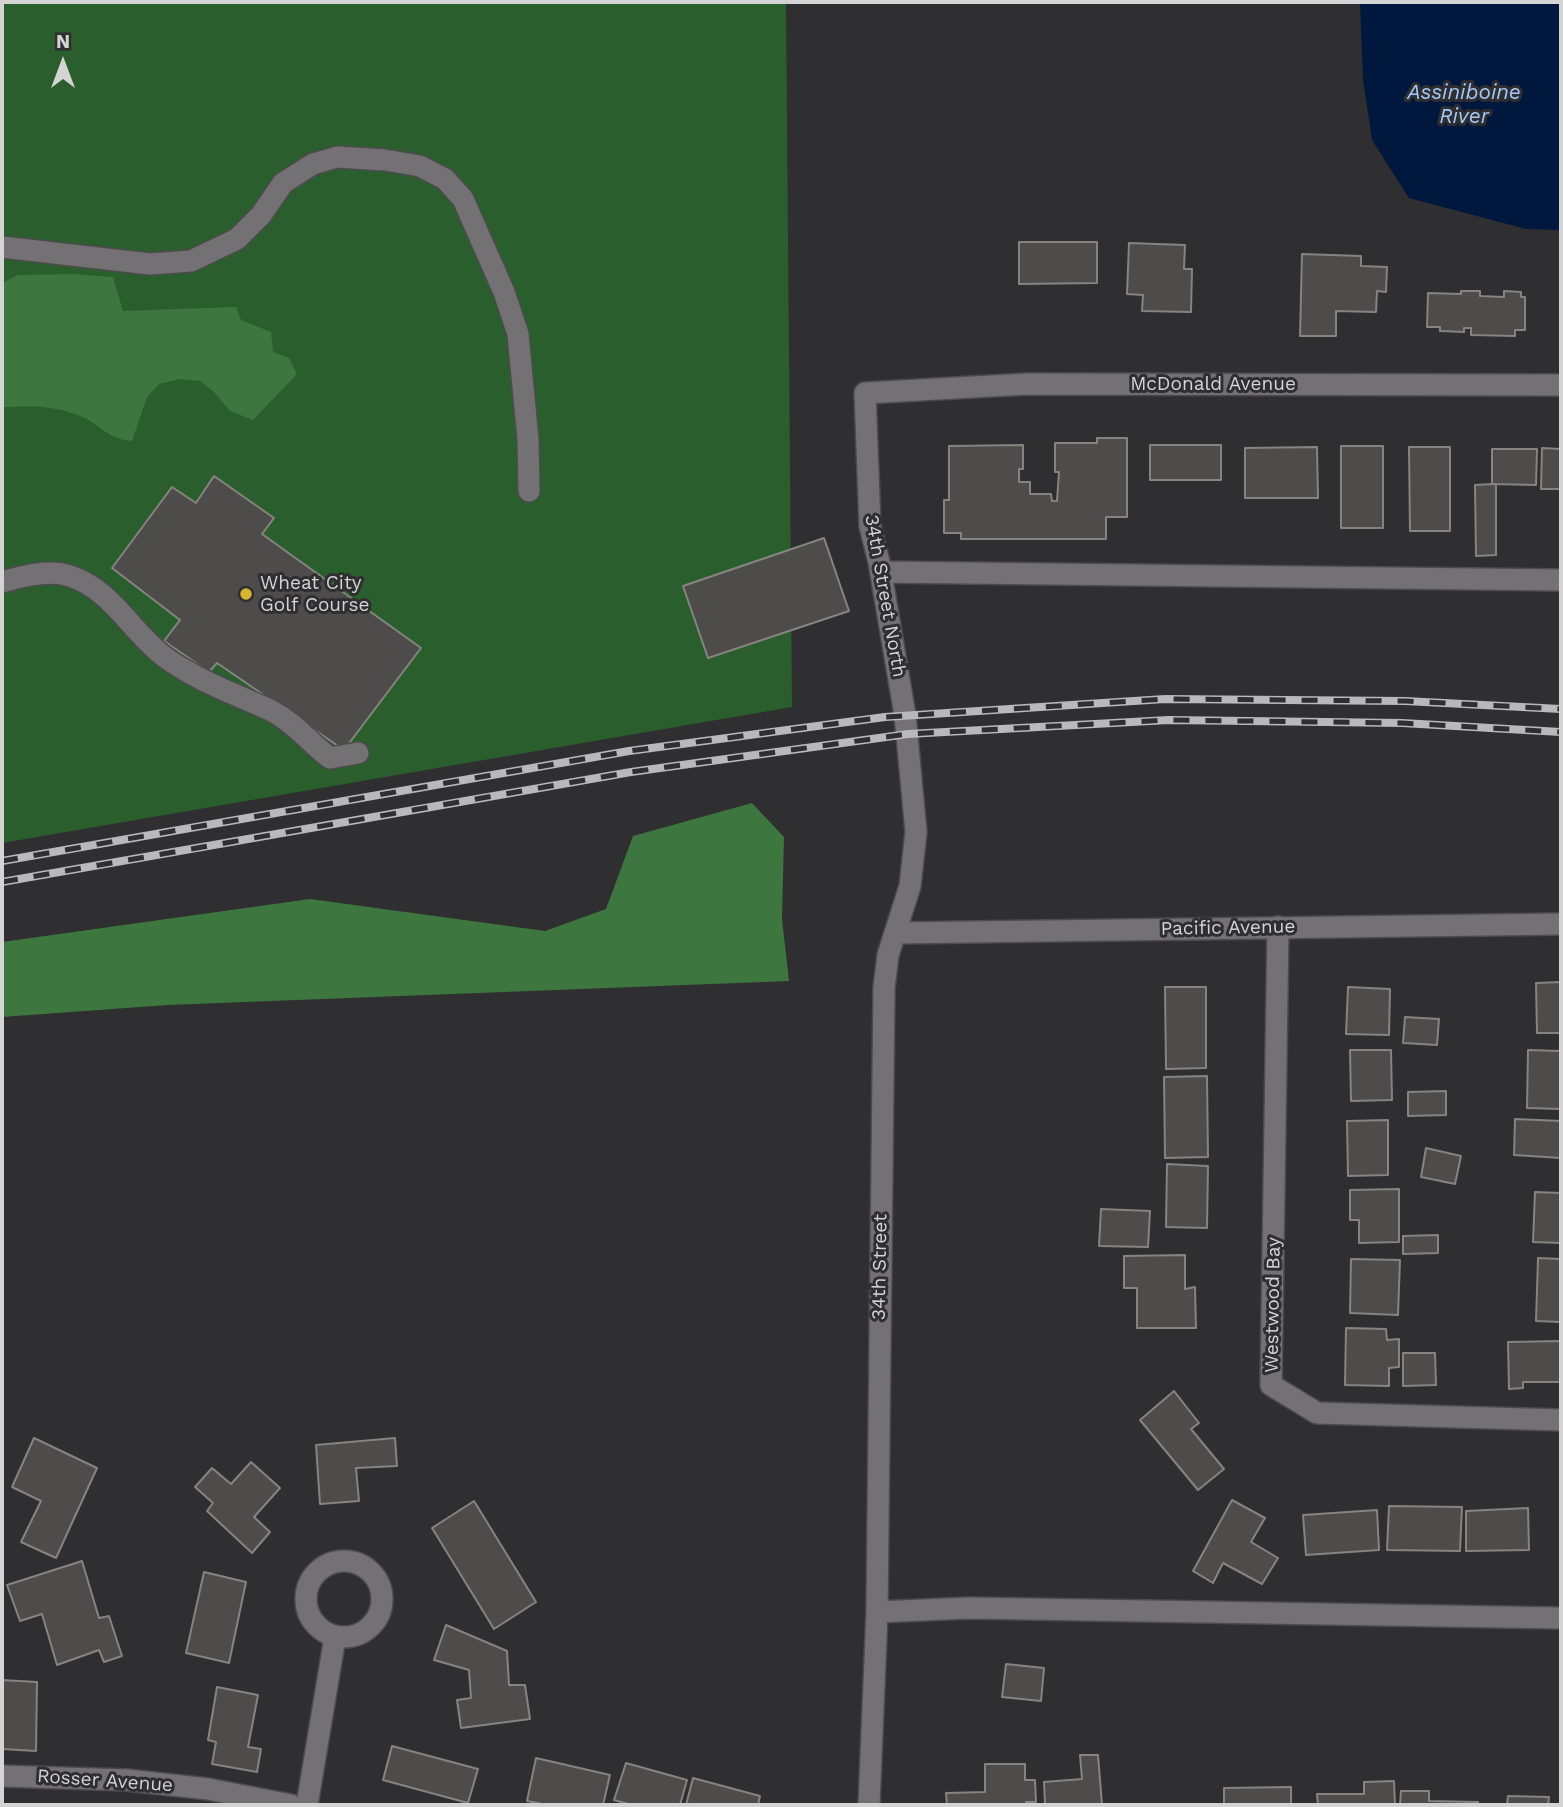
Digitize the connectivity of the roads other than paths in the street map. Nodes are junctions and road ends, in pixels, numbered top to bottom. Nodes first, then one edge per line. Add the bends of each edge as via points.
1 (2, 247) edge
2 (1561, 385) edge
3 (865, 393) joint
4 (529, 491) dead end
5 (881, 572) junction
6 (1561, 580) edge
7 (2, 582) edge
8 (906, 725) joint
9 (358, 753) dead end
10 (1561, 923) edge
11 (1278, 927) junction
12 (895, 933) junction
13 (1561, 1420) edge
14 (877, 1612) junction
15 (1561, 1618) edge
16 (335, 1637) dead end
17 (2, 1776) edge
18 (291, 1805) edge
19 (307, 1805) edge
20 (869, 1805) edge

1 - 4 street via 150,264 191,261 237,239 283,183 313,164 337,157 420,166 445,179 463,199 504,292 518,334
2 - 3 street, McDonald Avenue via 1027,383
3 - 5 street, 34th Street North via 870,526
5 - 6 street
5 - 8 street, 34th Street North
7 - 9 street via 46,574 69,576 94,588 148,642 184,670 273,712 330,758
8 - 12 street, 34th Street via 916,832 910,886
10 - 11 street, Pacific Avenue
11 - 12 street, Pacific Avenue
11 - 13 street, Westwood Bay via 1271,1385 1317,1413
12 - 14 street, 34th Street via 884,988
14 - 15 street via 969,1608
14 - 20 street, 34th Street
16 - 19 street
17 - 18 street, Rosser Avenue via 127,1780

